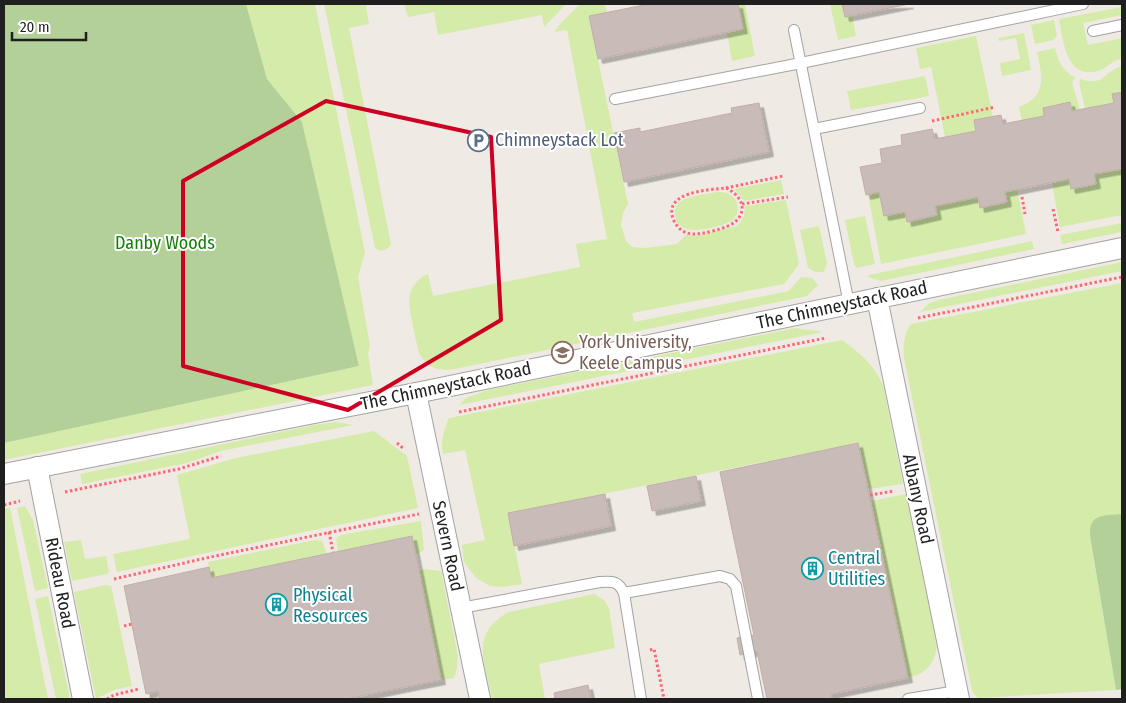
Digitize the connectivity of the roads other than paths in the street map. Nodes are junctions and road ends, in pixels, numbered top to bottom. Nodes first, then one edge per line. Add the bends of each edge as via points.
1 (1083, 4) edge
2 (1122, 25) edge
3 (794, 30) dead end
4 (1093, 31) dead end
5 (801, 63) junction
6 (615, 98) dead end
7 (920, 108) dead end
8 (814, 129) junction
9 (1122, 248) edge
10 (877, 298) junction
11 (849, 304) junction
12 (416, 393) junction
13 (37, 467) junction
14 (4, 474) edge
15 (624, 593) junction
16 (461, 608) junction
17 (958, 695) edge
18 (83, 699) edge
19 (480, 699) edge
20 (641, 699) edge
21 (758, 699) edge
22 (908, 699) edge

1 - 5 lane
2 - 4 lane
3 - 5 lane
5 - 6 lane
5 - 8 lane
7 - 8 lane
8 - 11 lane
9 - 10 street, The Chimneystack Road
10 - 11 street, The Chimneystack Road
10 - 17 street, Albany Road
11 - 12 street, The Chimneystack Road
12 - 13 street, The Chimneystack Road
12 - 16 street, Severn Road
13 - 14 street, The Chimneystack Road
13 - 18 street, Rideau Road
15 - 16 lane via 612,581 600,582
15 - 20 lane
15 - 21 lane via 702,578 720,576 730,579 736,586
16 - 19 street, Severn Road
17 - 22 lane

